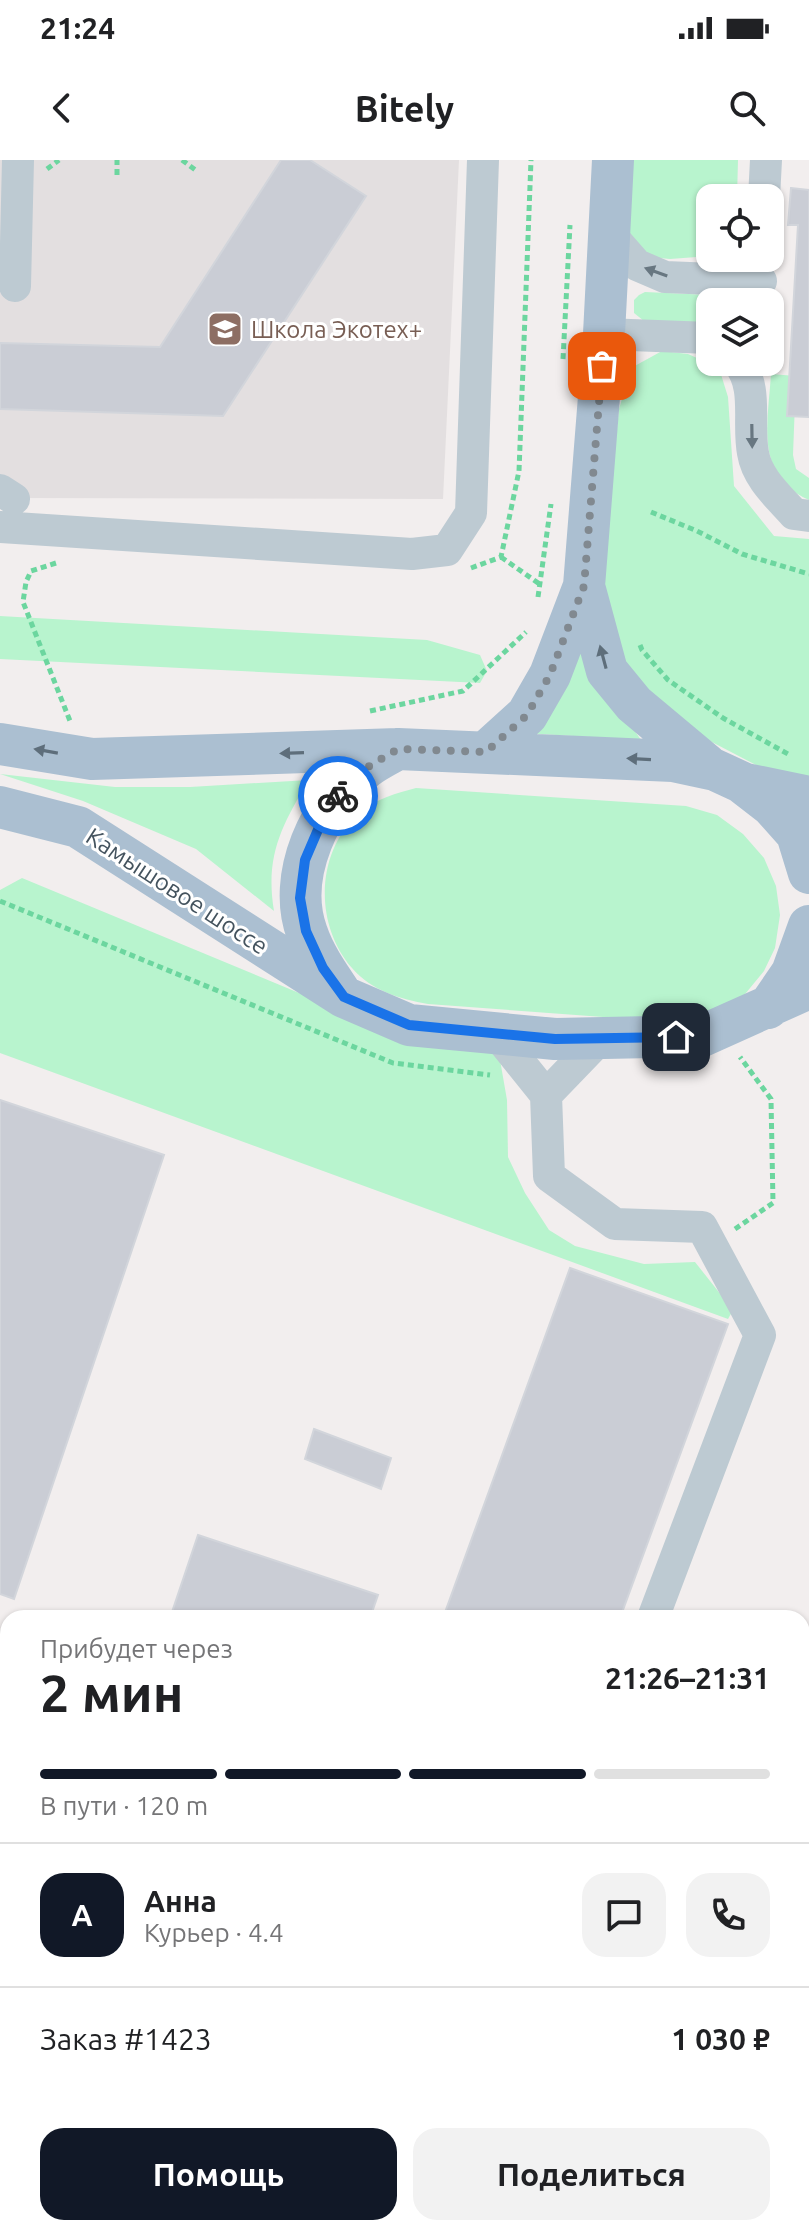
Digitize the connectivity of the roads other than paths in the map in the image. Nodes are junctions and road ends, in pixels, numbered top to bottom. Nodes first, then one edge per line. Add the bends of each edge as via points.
1 (18, 160) edge
2 (483, 160) edge
3 (613, 160) edge
4 (766, 160) edge
5 (765, 184) edge
6 (609, 233) junction
7 (761, 280) edge
8 (15, 286) dead end
9 (604, 334) junction
10 (696, 339) edge
11 (748, 376) edge
12 (809, 516) edge
13 (0, 527) edge
14 (584, 586) junction
15 (0, 744) edge
16 (398, 749) junction
17 (486, 752) junction
18 (728, 776) junction
19 (803, 778) edge
20 (0, 807) edge
21 (809, 873) edge
22 (809, 926) edge
23 (809, 988) edge
24 (344, 997) junction
25 (768, 1008) junction
26 (497, 1034) junction
27 (599, 1040) junction
28 (540, 1088) junction
29 (656, 1610) edge

1 - 8 street
2 - 13 street via 471,513 447,550 412,554
3 - 6 main road
4 - 5 street
7 -> 6 street via 665,277 637,265
6 - 9 main road
9 - 10 street
9 - 14 main road
11 -> 12 street via 753,454 765,482 794,514
14 - 17 main road via 550,675 527,715
18 -> 14 main road via 634,704 607,671
16 -> 15 main road via 92,759
16 - 17 main road
16 - 24 main road, Камышовое шоссе via 366,768 340,794 305,860 300,898 306,931
18 -> 17 main road via 673,761
18 - 19 main road
18 - 21 main road via 772,806 797,834
20 - 24 main road, Камышовое шоссе via 78,827
22 - 25 main road via 792,973
23 - 25 main road, Камышовое шоссе
24 - 26 main road, Камышовое шоссе via 409,1025
25 - 27 main road, Камышовое шоссе via 702,1036
26 - 27 main road, Камышовое шоссе
26 - 28 street
27 - 28 street
28 - 29 street via 549,1176 615,1224 702,1227 760,1335

